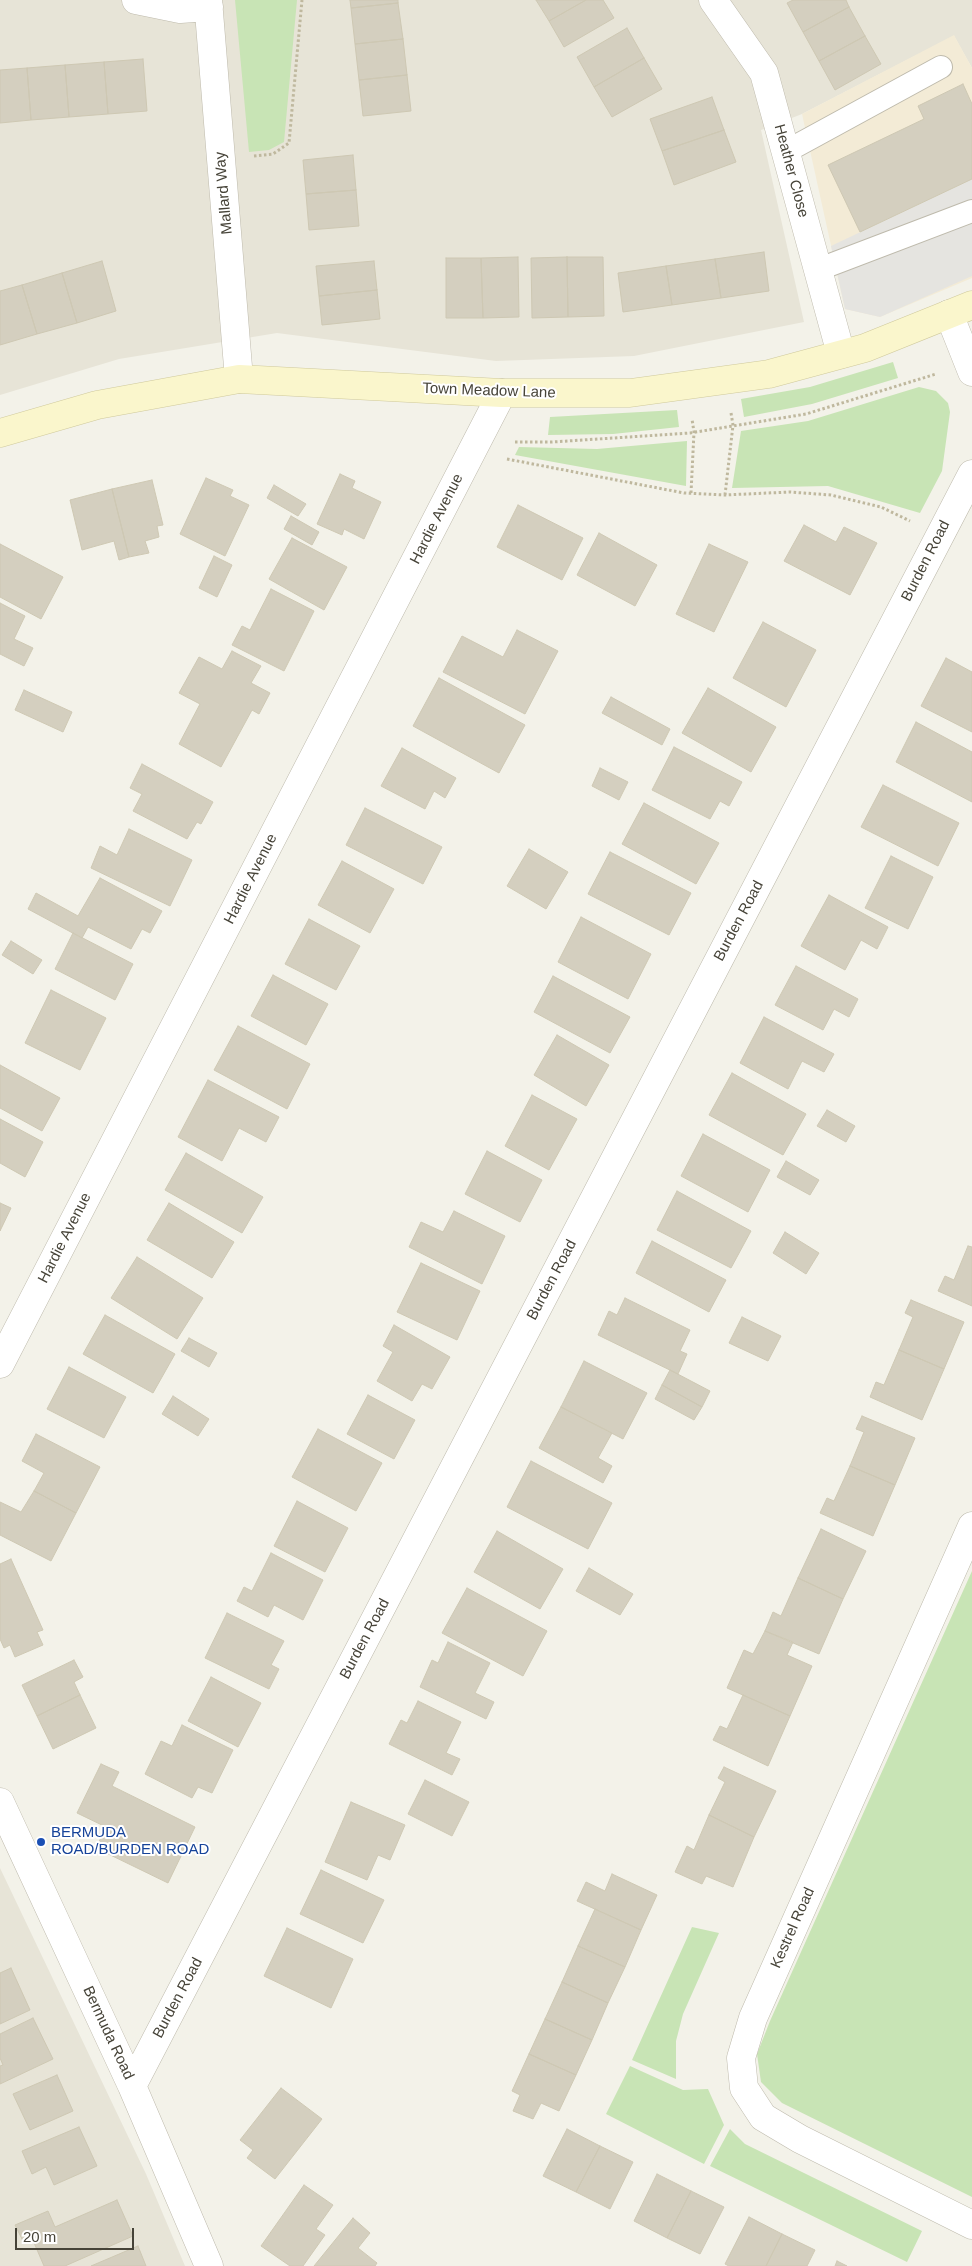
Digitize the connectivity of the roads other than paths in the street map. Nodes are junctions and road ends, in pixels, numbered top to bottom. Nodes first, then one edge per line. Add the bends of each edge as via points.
1 (136, 0) edge
2 (713, 0) edge
3 (209, 3) edge
4 (941, 67) dead end
5 (787, 151) junction
6 (972, 211) edge
7 (817, 270) junction
8 (960, 310) edge
9 (842, 354) junction
10 (970, 368) edge
11 (239, 379) junction
12 (502, 393) junction
13 (0, 433) edge
14 (972, 474) edge
15 (0, 1364) edge
16 (972, 1526) edge
17 (0, 1802) edge
18 (132, 2086) junction
19 (972, 2225) edge
20 (209, 2266) edge

1 - 3 street, Mallard Way via 180,9
2 - 5 street, Heather Close via 764,73
3 - 11 street, Mallard Way
4 - 5 lane
5 - 7 street, Heather Close
6 - 7 lane
7 - 9 street, Heather Close
8 - 9 street, Town Meadow Lane
8 - 10 street
9 - 12 street, Town Meadow Lane via 769,374 630,393
11 - 12 street, Town Meadow Lane
11 - 13 street, Town Meadow Lane via 97,405
12 - 15 street, Hardie Avenue
14 - 18 street, Burden Road
16 - 19 street, Kestrel Road via 753,2018 741,2058 744,2088 763,2117 800,2139
17 - 18 street, Bermuda Road
18 - 20 street, Bermuda Road

